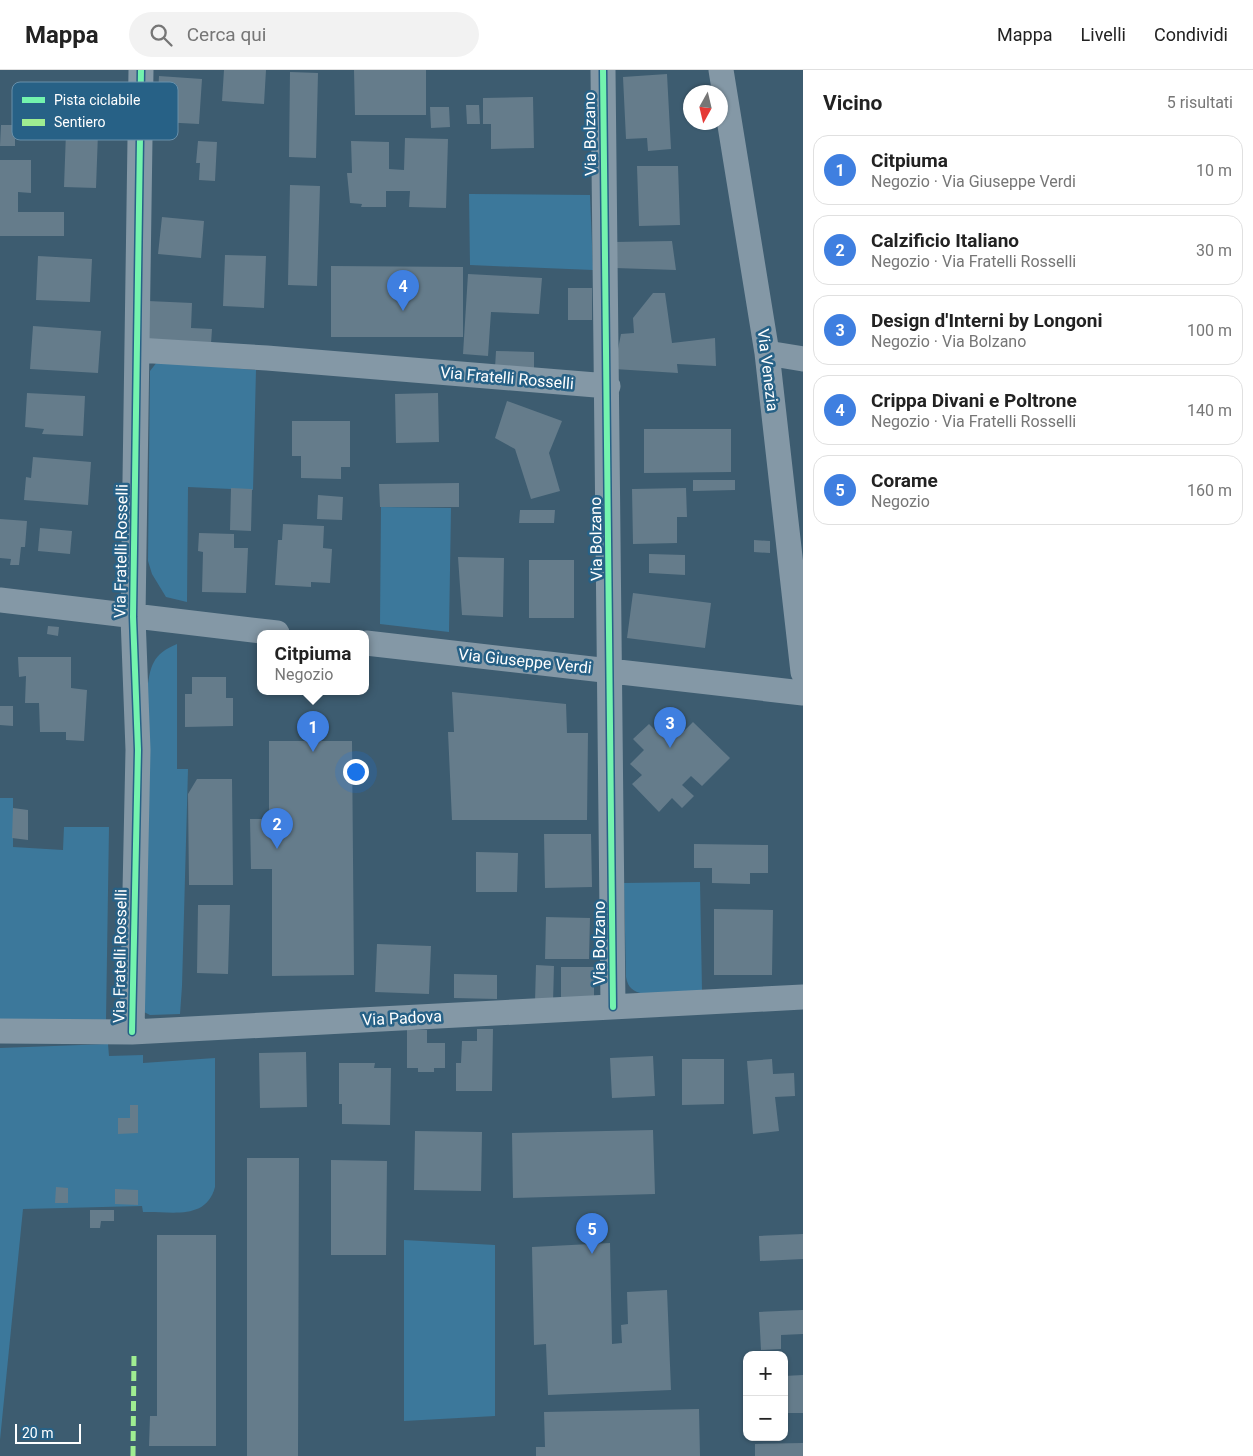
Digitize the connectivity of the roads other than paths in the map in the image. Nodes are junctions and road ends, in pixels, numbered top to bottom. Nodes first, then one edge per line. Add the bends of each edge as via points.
1 (603, 70) edge
2 (721, 70) edge
3 (140, 140) edge
4 (137, 350) junction
5 (767, 353) junction
6 (803, 359) edge
7 (608, 386) junction
8 (0, 600) edge
9 (133, 617) junction
10 (257, 631) edge
11 (369, 643) edge
12 (611, 671) junction
13 (803, 672) edge
14 (803, 693) edge
15 (803, 997) edge
16 (613, 1007) junction
17 (0, 1032) edge
18 (132, 1032) junction

1 - 7 street, Via Bolzano
2 - 5 street, Via Venezia
3 - 4 street, Via Fratelli Rosselli
4 - 7 street, Via Fratelli Rosselli
4 - 9 street, Via Fratelli Rosselli
5 - 6 street
5 - 13 street, Via Venezia
7 - 12 street, Via Bolzano
8 - 9 street
9 - 10 street
9 - 18 street, Via Fratelli Rosselli via 138,750
11 - 12 street, Via Giuseppe Verdi
12 - 14 street, Via Giuseppe Verdi
12 - 16 street, Via Bolzano
15 - 16 street, Via Padova
16 - 18 street, Via Padova
17 - 18 street, Via Padova

